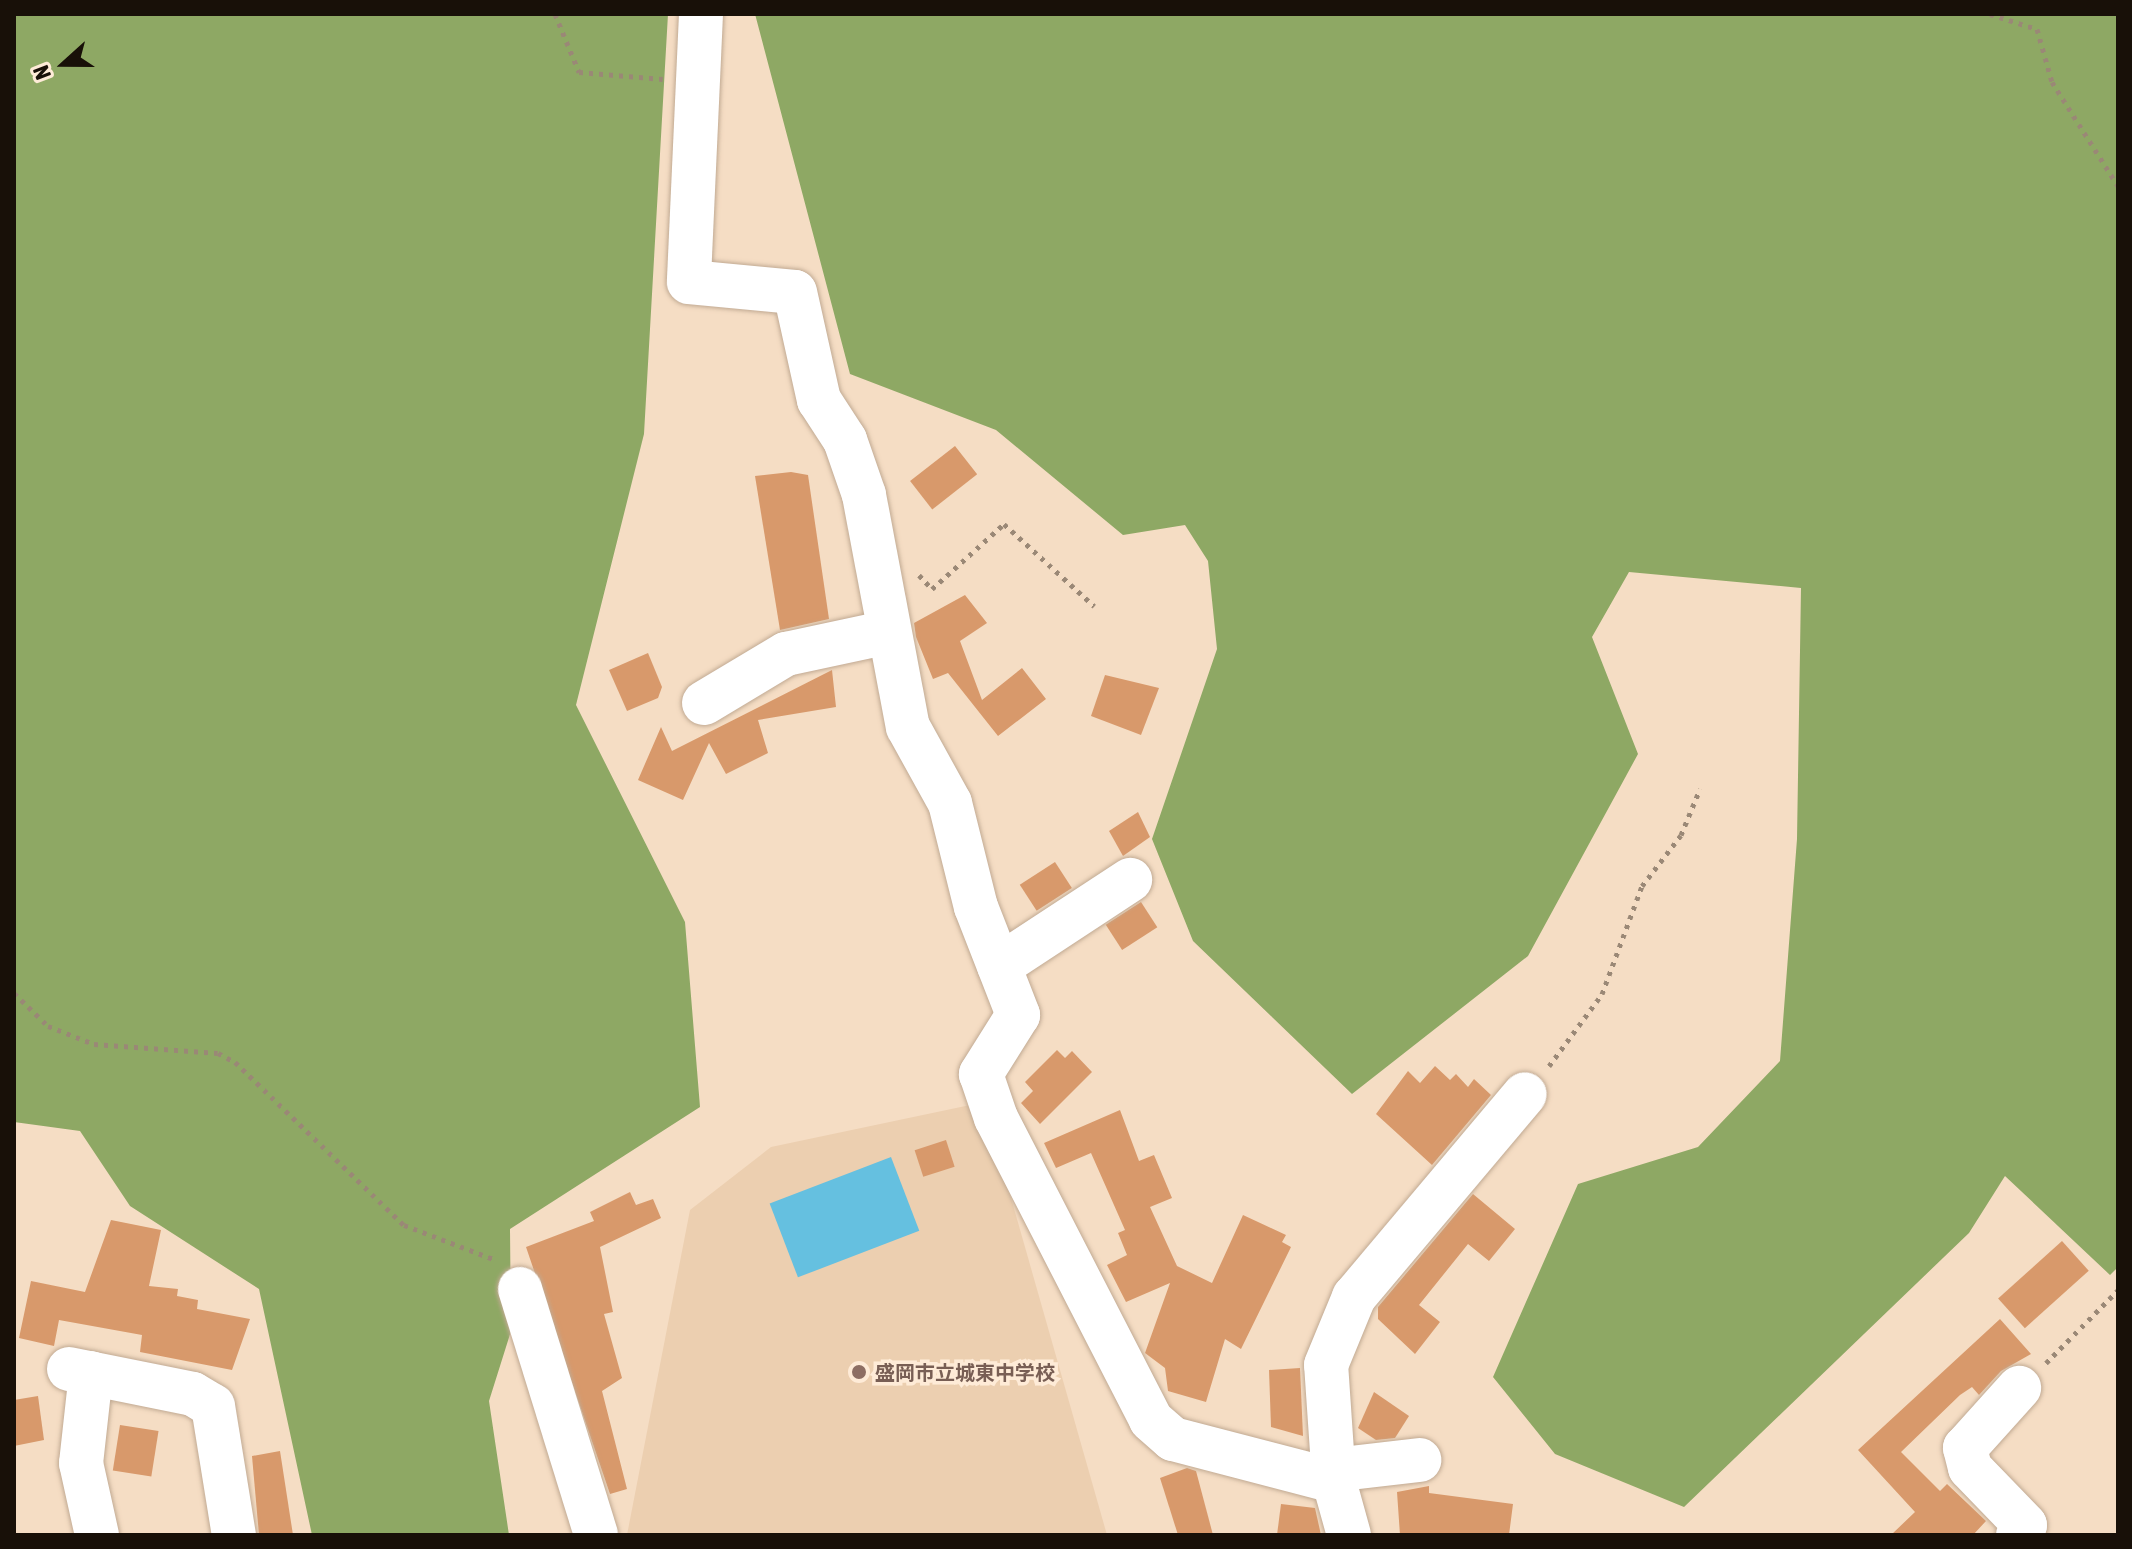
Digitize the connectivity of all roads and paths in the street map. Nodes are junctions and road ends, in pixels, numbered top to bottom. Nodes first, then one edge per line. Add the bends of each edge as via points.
1 (555, 14) edge
2 (701, 14) edge
3 (1990, 14) edge
4 (698, 82) junction
5 (2118, 186) edge
6 (879, 575) junction
7 (1094, 606) dead end
8 (889, 632) junction
9 (704, 703) dead end
10 (1700, 789) dead end
11 (1130, 880) dead end
12 (999, 966) junction
13 (14, 993) edge
14 (1525, 1094) joint
15 (520, 1289) joint
16 (2118, 1290) edge
17 (2019, 1388) joint
18 (1419, 1460) dead end
19 (1334, 1475) junction
20 (2032, 1532) edge
21 (97, 1535) edge
22 (234, 1535) edge
23 (596, 1535) edge
24 (1349, 1535) edge

1 - 4 path via 579,72
2 - 4 street
3 - 5 path via 2037,29 2052,82
4 - 6 street via 689,282 795,292 819,400 845,440 864,495
6 - 7 path via 911,567 932,589 1004,524
6 - 8 street
8 - 9 street via 786,654
8 - 12 street via 908,727 950,803
10 - 14 path via 1681,835 1642,886 1602,994
11 - 12 street
12 - 19 street via 1018,1015 981,1074 996,1118 1151,1420 1173,1439
13 - 15 path via 48,1026 94,1044 218,1053 235,1062 404,1225 512,1266
14 - 19 street via 1354,1297 1326,1365
15 - 23 street
16 - 17 path
17 - 20 street via 1965,1448 1970,1468
18 - 19 street
19 - 24 street
21 - 22 street via 81,1463 80,1371 193,1394 213,1406

